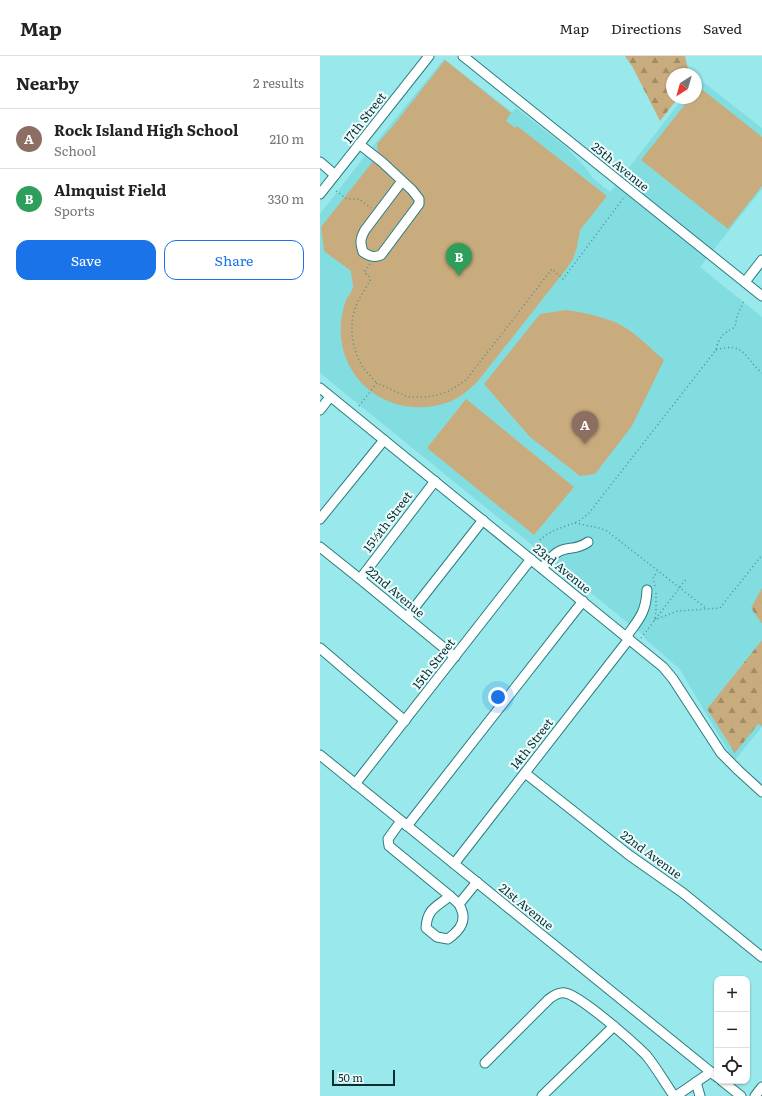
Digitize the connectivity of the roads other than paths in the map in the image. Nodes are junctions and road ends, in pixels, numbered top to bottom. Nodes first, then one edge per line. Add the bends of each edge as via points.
1 (429, 56) edge
2 (463, 56) edge
3 (359, 144) junction
4 (320, 162) edge
5 (335, 175) junction
6 (402, 181) junction
7 (320, 194) edge
8 (762, 260) edge
9 (744, 282) junction
10 (762, 296) edge
11 (320, 388) edge
12 (330, 396) junction
13 (320, 410) edge
14 (384, 440) junction
15 (435, 481) junction
16 (320, 519) edge
17 (483, 520) junction
18 (588, 542) dead end
19 (320, 547) edge
20 (531, 559) junction
21 (542, 568) junction
22 (360, 579) junction
23 (647, 590) dead end
24 (583, 601) junction
25 (407, 617) junction
26 (628, 638) junction
27 (320, 648) edge
28 (455, 657) junction
29 (405, 721) junction
30 (320, 755) edge
31 (525, 772) junction
32 (356, 784) junction
33 (762, 792) edge
34 (404, 824) junction
35 (454, 864) junction
36 (476, 882) junction
37 (450, 896) junction
38 (460, 904) junction
39 (762, 957) edge
40 (614, 1026) junction
41 (485, 1063) dead end
42 (714, 1074) edge
43 (696, 1082) junction
44 (726, 1084) edge
45 (762, 1087) edge
46 (542, 1096) edge
47 (675, 1096) edge
48 (700, 1096) edge
49 (741, 1096) edge
50 (755, 1096) edge

1 - 3 street, 17th Street
2 - 9 street, 25th Avenue
3 - 5 street, 17th Street
3 - 6 street
4 - 5 street
5 - 7 street, 17th Street
6 - 6 street via 419,198 419,204 381,255 370,256 364,252 361,237
8 - 9 street
9 - 10 street, 25th Avenue
11 - 12 street, 23rd Avenue
12 - 13 street
12 - 14 street, 23rd Avenue
14 - 15 street, 23rd Avenue
14 - 16 street
15 - 17 street, 23rd Avenue
15 - 22 street, 15½th Street
17 - 20 street, 23rd Avenue
17 - 25 street
18 - 21 street via 557,552
19 - 22 street, 22nd Avenue
20 - 21 street, 23rd Avenue
20 - 28 street, 15th Street
21 - 24 street, 23rd Avenue
22 - 25 street, 22nd Avenue
23 - 26 street, 14th Street via 643,614
24 - 26 street, 23rd Avenue
24 - 34 street
25 - 28 street, 22nd Avenue
26 - 31 street, 14th Street
26 - 33 street, 23rd Avenue via 668,672 721,753
27 - 29 street
28 - 29 street, 15th Street
29 - 32 street, 15th Street
30 - 32 street, 21st Avenue
31 - 35 street, 14th Street
31 - 39 street, 22nd Avenue
32 - 34 street, 21st Avenue
34 - 35 street, 21st Avenue
34 - 37 street via 388,839 388,846
35 - 36 street, 21st Avenue
36 - 38 street
36 - 42 street, 21st Avenue
37 - 38 street
37 - 38 street via 434,907 426,919 426,928 438,937 448,939 460,928 464,917
40 - 41 street via 573,996 558,994 548,999
40 - 46 street
40 - 47 street via 646,1056
42 - 43 street
43 - 47 street
43 - 48 street
44 - 49 street
45 - 50 street

